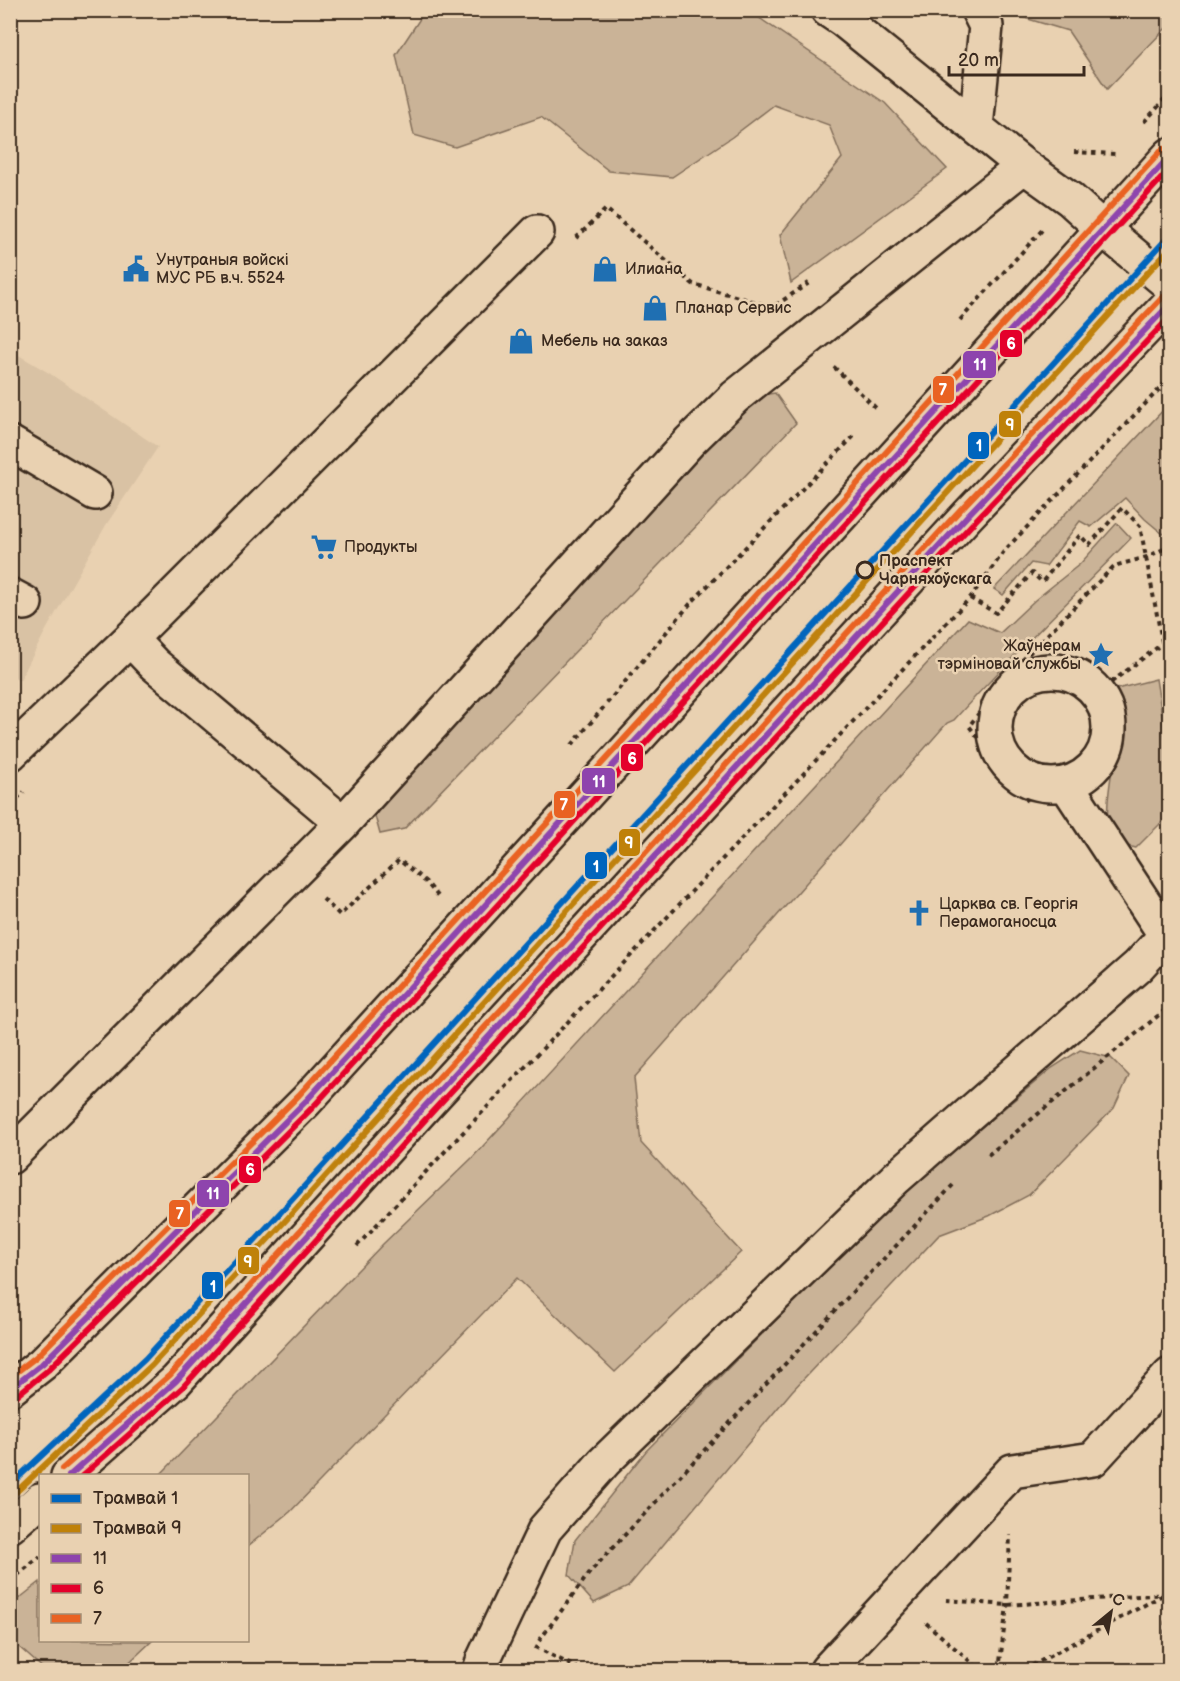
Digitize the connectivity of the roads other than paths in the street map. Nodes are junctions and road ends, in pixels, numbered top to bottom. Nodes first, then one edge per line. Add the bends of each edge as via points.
1 (978, 10) edge
2 (843, 14) edge
3 (976, 127) junction
4 (1170, 155) edge
5 (1024, 166) junction
6 (1103, 229) junction
7 (537, 232) dead end
8 (1170, 285) edge
9 (1170, 303) edge
10 (10, 442) edge
11 (94, 493) dead end
12 (130, 639) junction
13 (10, 754) edge
14 (1066, 784) junction
15 (343, 823) junction
16 (1168, 936) edge
17 (10, 1156) edge
18 (1170, 1375) edge
19 (10, 1389) edge
20 (70, 1474) edge
21 (39, 1501) edge
22 (10, 1526) edge
23 (480, 1671) edge
24 (827, 1671) edge

1 - 3 main road via 986,26
2 - 3 main road
3 - 5 main road
4 - 6 main road
5 - 6 main road
5 - 15 main road via 720,411
6 - 8 main road
6 - 19 main road via 306,1101 42,1364
7 - 12 main road
9 - 20 main road via 945,541 176,1381
10 - 11 main road
12 - 13 main road
12 - 15 main road via 154,664
14 - 14 main road via 1047,786 1026,780 1009,767 998,747 995,721 1003,698 1016,683 1034,673 1058,670 1082,678 1107,711 1109,741 1103,756 1091,772
14 - 16 main road
15 - 17 main road
16 - 23 main road via 896,1178 604,1462 545,1529
18 - 24 main road via 1093,1459 1012,1472
21 - 22 main road

